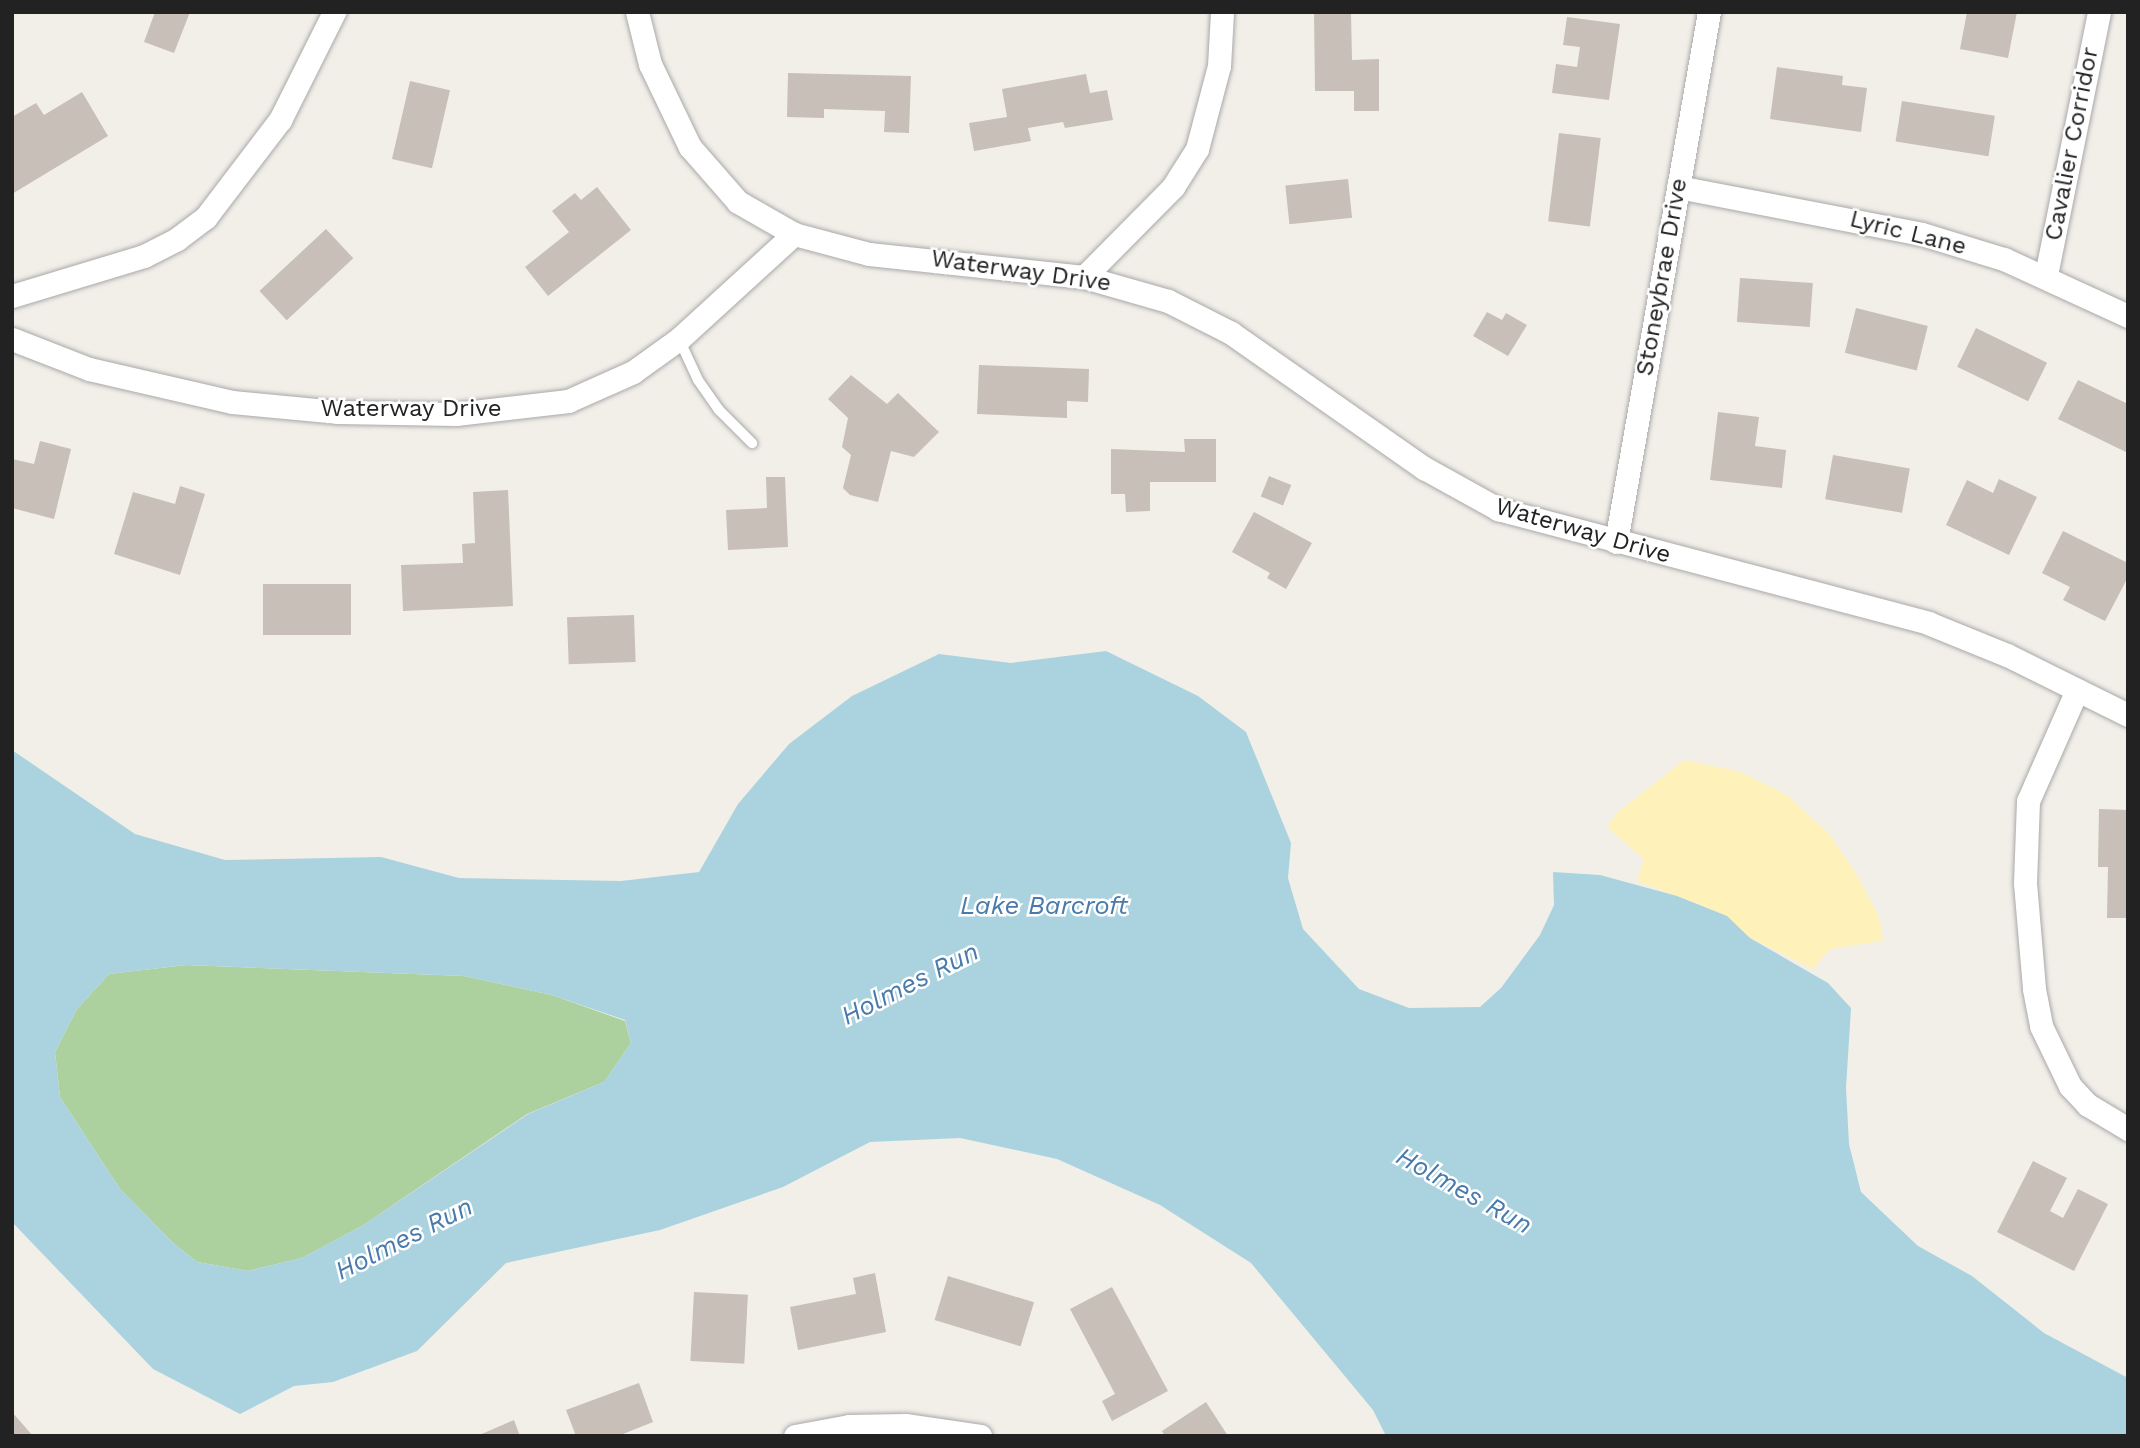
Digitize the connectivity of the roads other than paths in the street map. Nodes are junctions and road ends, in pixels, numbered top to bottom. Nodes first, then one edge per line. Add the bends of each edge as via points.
1 (334, 12) edge
2 (637, 12) edge
3 (1222, 12) edge
4 (1709, 12) edge
5 (2099, 12) edge
6 (1678, 187) junction
7 (794, 234) junction
8 (2046, 275) junction
9 (1084, 277) junction
10 (12, 296) edge
11 (2128, 316) edge
12 (12, 339) edge
13 (679, 339) junction
14 (752, 443) dead end
15 (1616, 542) junction
16 (2077, 690) junction
17 (2128, 715) edge
18 (2128, 1129) edge
19 (795, 1436) edge
20 (980, 1436) edge

1 - 10 street via 279,120 206,217 144,256
2 - 7 street via 654,74 690,147 738,202
3 - 9 street via 1219,66 1197,149 1173,187
4 - 6 street, Stoneybrae Drive
5 - 8 street, Cavalier Corridor
6 - 8 street, Lyric Lane via 1923,234
6 - 15 street, Stoneybrae Drive
7 - 9 street, Waterway Drive via 869,254
7 - 13 street, Waterway Drive
8 - 11 street, Lyric Lane
9 - 15 street, Waterway Drive via 1168,301 1231,333 1475,499 1548,525
12 - 13 street, Waterway Drive via 89,369 232,402 337,412 456,414 568,401 633,372
13 - 14 lane via 698,380 719,410
15 - 16 street, Waterway Drive via 1928,623
16 - 17 street, Waterway Drive
16 - 18 street via 2028,801 2025,883 2034,989 2041,1026 2070,1086 2088,1105
19 - 20 street via 849,1426 905,1425

